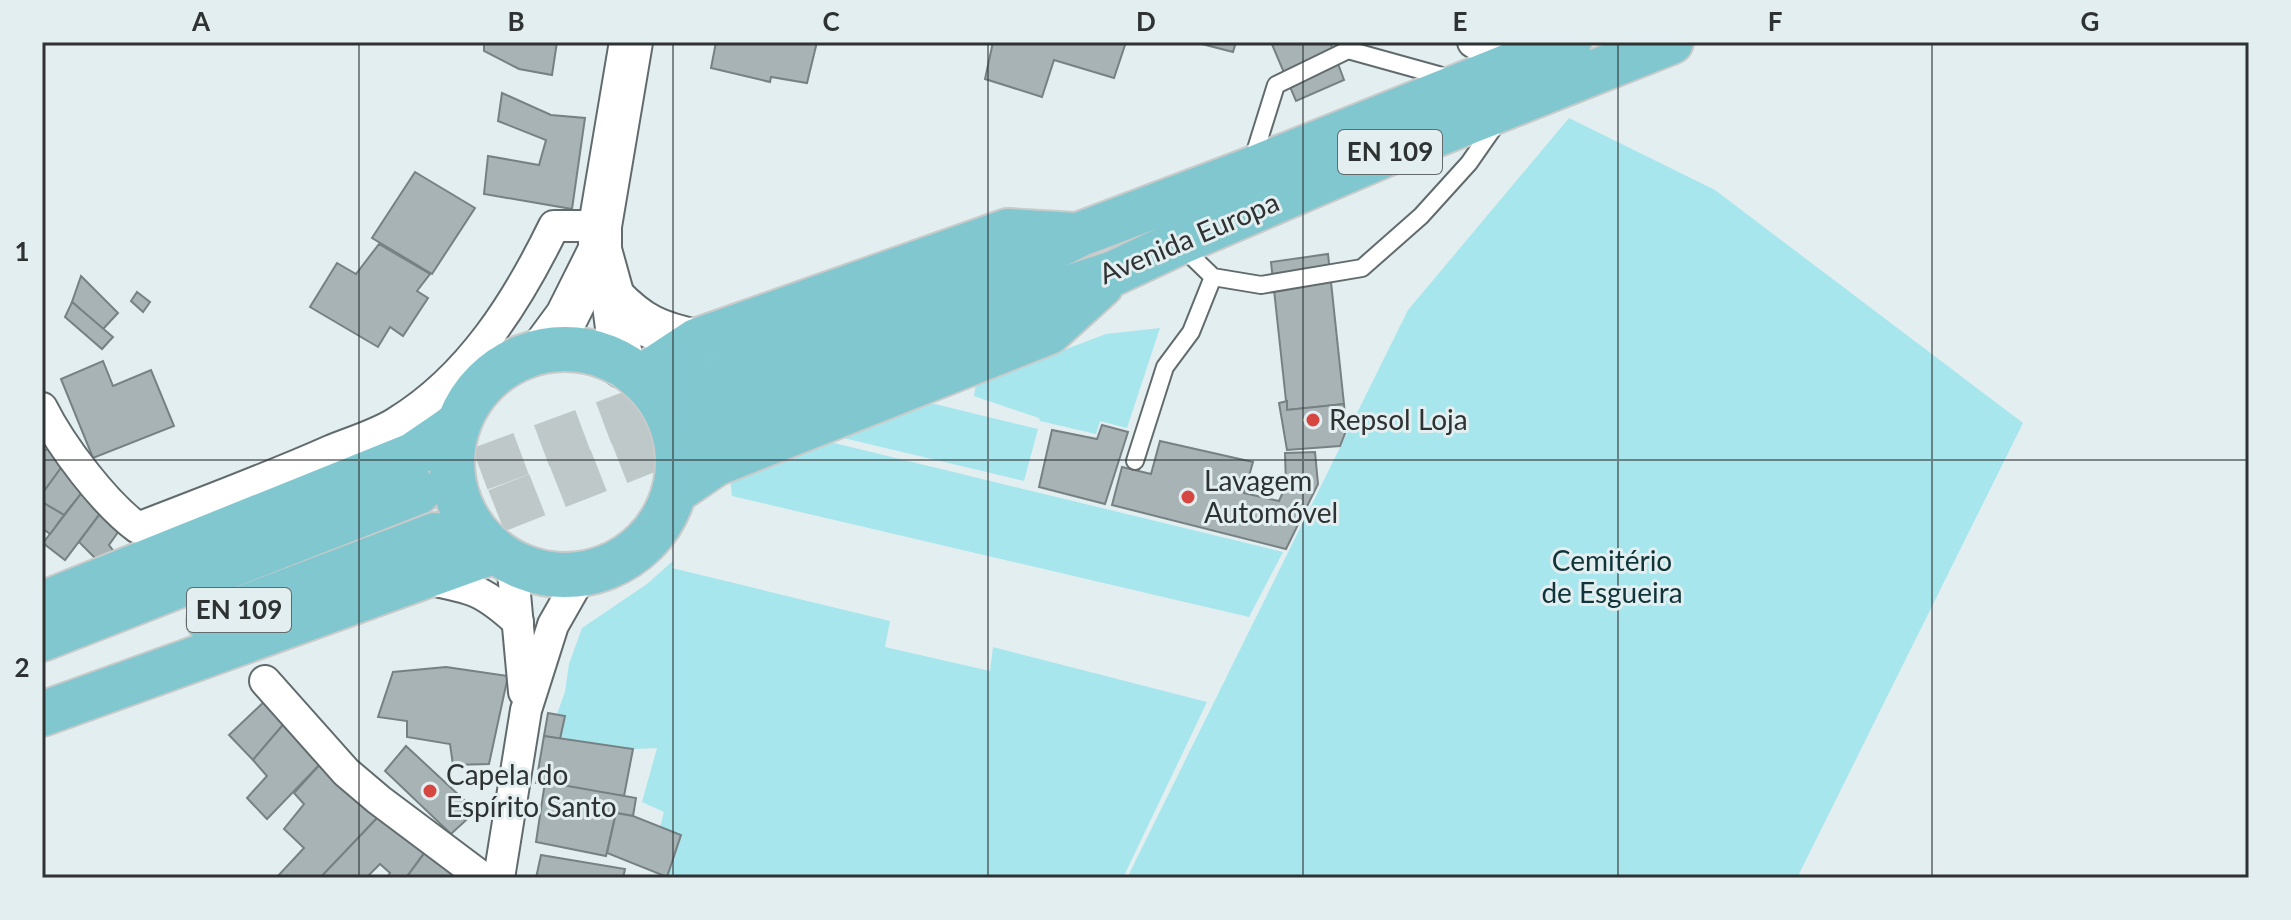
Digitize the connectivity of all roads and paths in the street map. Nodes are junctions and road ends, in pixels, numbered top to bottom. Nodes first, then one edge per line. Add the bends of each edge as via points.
1 (631, 42) edge
2 (1569, 42) edge
3 (1671, 42) edge
4 (1469, 62) edge
5 (1513, 83) junction
6 (1250, 170) junction
7 (1078, 235) junction
8 (600, 238) junction
9 (1178, 243) junction
10 (1114, 273) junction
11 (1213, 277) junction
12 (613, 297) junction
13 (696, 341) junction
14 (542, 350) junction
15 (631, 372) junction
16 (42, 408) edge
17 (457, 425) junction
18 (49, 438) edge
19 (1135, 461) dead end
20 (418, 492) tunnel mouth
21 (674, 492) junction
22 (435, 535) tunnel mouth
23 (504, 556) junction
24 (582, 574) junction
25 (418, 578) junction
26 (42, 604) edge
27 (518, 622) junction
28 (42, 639) edge
29 (265, 681) dead end
30 (42, 685) edge
31 (526, 710) junction
32 (42, 714) edge
33 (483, 878) edge
34 (499, 878) edge

1 - 8 main road
2 - 5 main road, Avenida Europa / EN 109
3 - 5 main road, Avenida Europa / EN 109
4 - 5 main road, Avenida Europa / EN 109
4 - 6 main road, Avenida Europa / EN 109
4 - 6 lane via 1348,50 1276,85
5 - 9 main road, Avenida Europa / EN 109 via 1384,155
5 - 11 lane via 1500,118 1469,163 1362,268 1261,285
6 - 7 main road, Avenida Europa / EN 109
7 - 10 main road, Avenida Europa / EN 109 via 697,410
7 - 13 main road via 1008,231
8 - 12 main road
8 - 14 main road via 567,316
8 - 18 street via 554,226 503,320 450,380 396,423 138,528
9 - 10 main road, Avenida Europa / EN 109
9 - 11 lane
10 - 21 main road via 1049,332 715,464
11 - 19 lane via 1191,332 1165,367
12 - 13 main road via 662,333
12 - 15 main road
13 - 15 main road
14 - 15 main road via 600,354
14 - 17 main road via 505,364 475,390
15 - 21 main road via 653,390 671,422 678,457
16 - 18 street
17 - 23 main road via 451,459 456,494 471,526
17 - 26 main road via 413,455
20 - 28 main road, EN 109
21 - 24 main road via 661,522 640,546 613,564
22 - 30 main road, EN 109
23 - 24 main road via 534,570
23 - 25 main road
23 - 27 street
24 - 31 street via 553,625
25 - 27 street via 464,586 490,597
25 - 32 main road
27 - 31 street
29 - 33 street via 346,772
31 - 34 street

